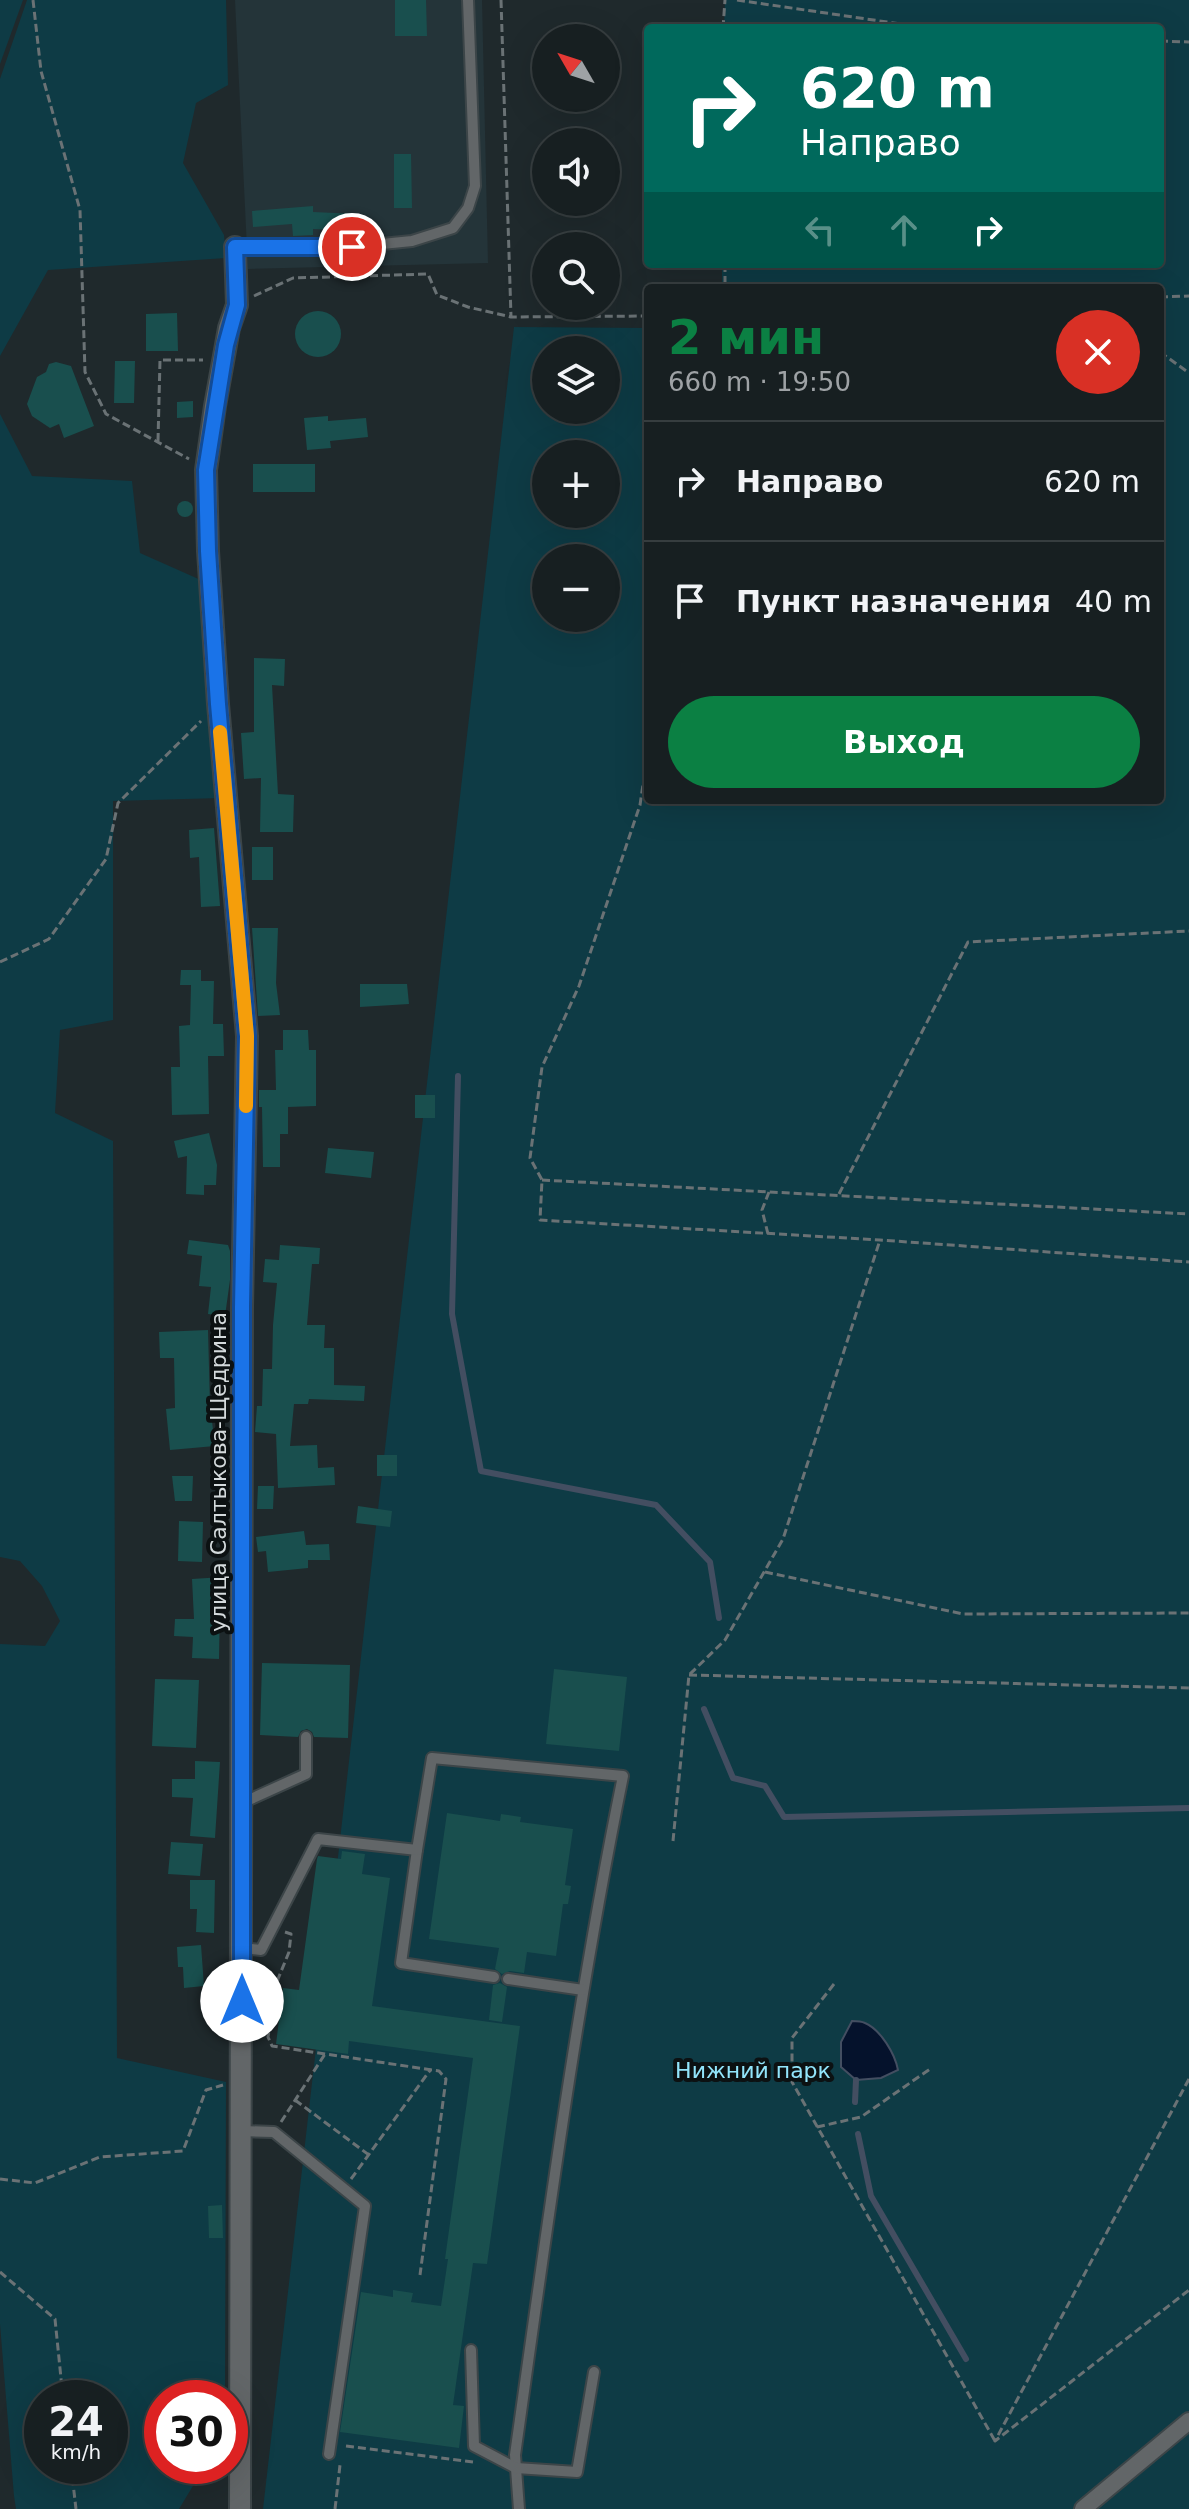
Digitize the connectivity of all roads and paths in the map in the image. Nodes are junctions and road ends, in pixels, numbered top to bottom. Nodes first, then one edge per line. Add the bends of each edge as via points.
1 (33, 0) edge
2 (468, 0) edge
3 (501, 0) edge
4 (725, 0) edge
5 (737, 0) edge
6 (723, 24) edge
7 (901, 24) edge
8 (1164, 41) edge
9 (1189, 42) edge
10 (235, 247) joint
11 (1189, 296) edge
12 (1164, 297) edge
13 (237, 305) junction
14 (644, 316) edge
15 (511, 317) junction
16 (1164, 355) edge
17 (209, 360) dead end
18 (1189, 373) edge
19 (158, 441) junction
20 (206, 470) junction
21 (218, 704) junction
22 (644, 778) edge
23 (1189, 931) edge
24 (0, 962) edge
25 (542, 1180) junction
26 (769, 1192) junction
27 (839, 1195) junction
28 (1189, 1214) edge
29 (768, 1235) junction
30 (880, 1240) junction
31 (1189, 1262) edge
32 (764, 1571) junction
33 (1189, 1613) edge
34 (689, 1675) junction
35 (1189, 1688) edge
36 (306, 1737) dead end
37 (242, 1803) junction
38 (673, 1841) dead end
39 (417, 1850) junction
40 (273, 1927) junction
41 (242, 1948) junction
42 (494, 1977) dead end
43 (508, 1979) dead end
44 (834, 1984) dead end
45 (583, 1990) junction
46 (325, 2054) junction
47 (431, 2069) junction
48 (930, 2069) dead end
49 (1189, 2079) edge
50 (242, 2080) junction
51 (295, 2100) junction
52 (817, 2127) junction
53 (242, 2131) junction
54 (274, 2132) junction
55 (369, 2155) junction
56 (0, 2179) edge
57 (345, 2189) junction
58 (0, 2272) edge
59 (420, 2275) dead end
60 (1189, 2290) edge
61 (471, 2350) dead end
62 (594, 2372) dead end
63 (61, 2380) edge
64 (1189, 2421) edge
65 (995, 2441) junction
66 (342, 2445) junction
67 (330, 2449) joint
68 (484, 2464) dead end
69 (516, 2468) junction
70 (73, 2484) edge
71 (76, 2509) edge
72 (240, 2509) edge
73 (335, 2509) edge
74 (519, 2509) edge
75 (1083, 2509) edge

1 - 19 path via 41,71 80,210 85,372 106,414
2 - 10 lane via 475,186 468,208 453,228 412,241 352,247
3 - 15 path
4 - 6 path
5 - 7 path
8 - 9 path
10 - 13 street, улица Салтыкова-Щедрина
11 - 12 path
13 - 15 path via 293,278 428,274 437,295
13 - 20 street, улица Салтыкова-Щедрина
14 - 15 path
16 - 18 path
17 - 19 path via 160,360
19 - 20 path
20 - 21 street, улица Салтыкова-Щедрина
21 - 24 path via 118,803 106,859 49,939
21 - 37 street, улица Салтыкова-Щедрина via 247,1036
22 - 25 path via 640,805 579,986 542,1067 530,1158
23 - 27 path via 968,942
25 - 26 path
25 - 29 path via 540,1220
26 - 27 path
26 - 29 path via 762,1210
27 - 28 path
29 - 30 path
30 - 31 path
30 - 32 path via 783,1539
32 - 33 path via 963,1614
32 - 34 path via 725,1640
34 - 35 path
34 - 38 path
36 - 37 lane via 306,1774
37 - 41 street, улица Салтыкова-Щедрина
39 - 40 lane via 318,1839
39 - 42 lane via 401,1963
39 - 45 lane via 432,1758 623,1776
40 - 41 lane via 261,1950
40 - 46 path via 291,1934 268,2037 272,2046
41 - 50 street, улица Салтыкова-Щедрина
43 - 45 lane
44 - 52 path via 792,2038 792,2082
45 - 69 lane
46 - 47 path
46 - 51 path
47 - 55 path
47 - 59 path via 446,2079
48 - 52 path via 861,2117
49 - 65 path
50 - 53 street, улица Салтыкова-Щедрина
50 - 56 path via 206,2090 183,2151 100,2157 35,2183
51 - 54 path
51 - 55 path
52 - 65 path
53 - 54 lane
53 - 72 street, улица Салтыкова-Щедрина
54 - 57 lane
55 - 57 path
57 - 67 lane via 365,2206
58 - 63 path via 55,2319
60 - 65 path
61 - 69 lane via 474,2446
62 - 69 lane via 577,2472
64 - 75 street
66 - 67 path
66 - 68 path
66 - 73 path
69 - 74 lane
70 - 71 path

